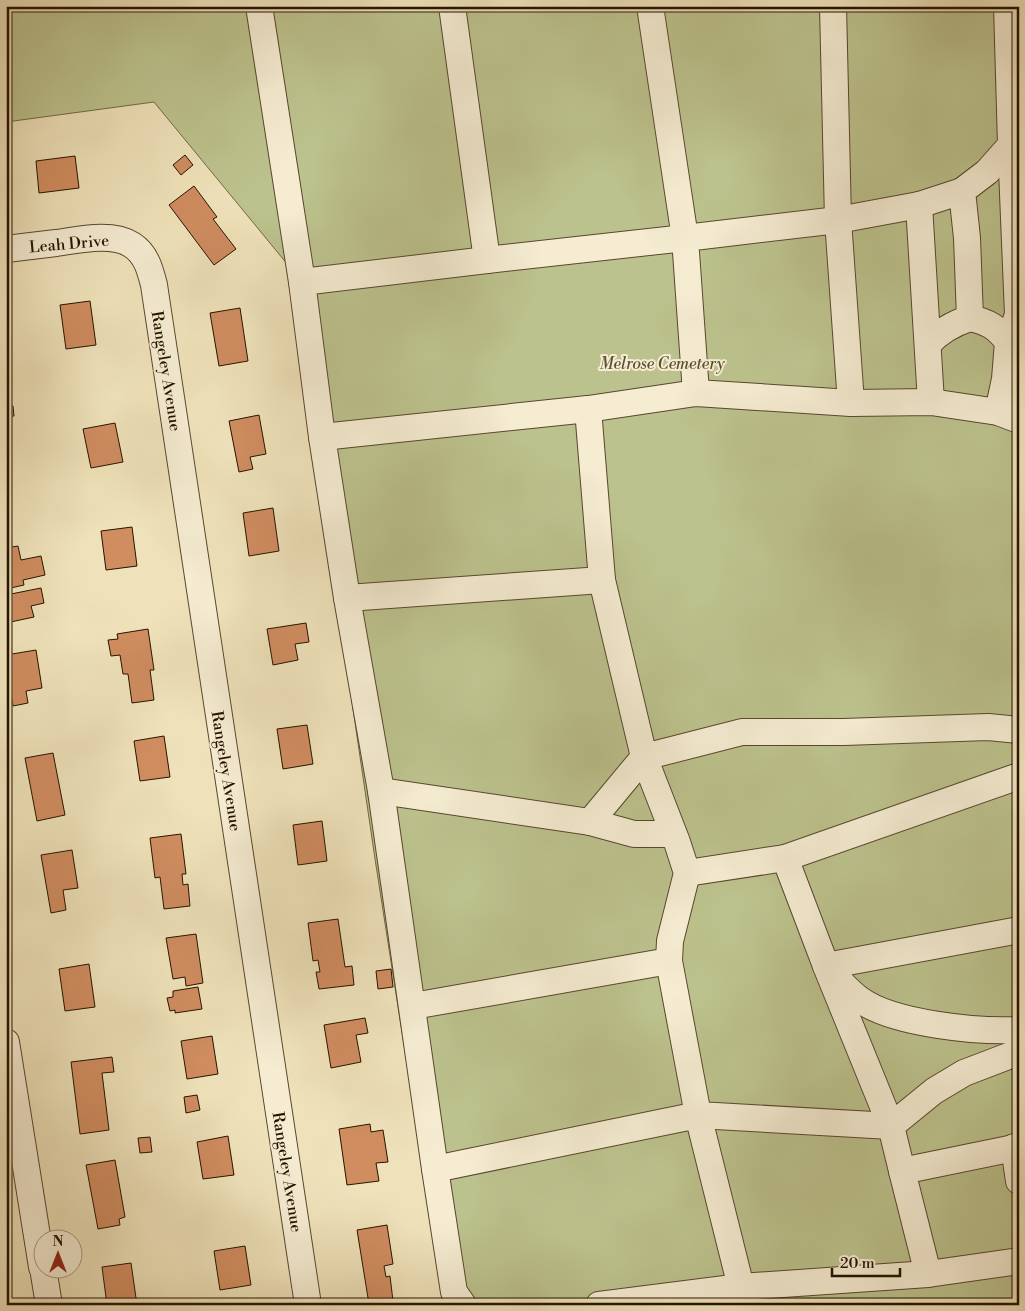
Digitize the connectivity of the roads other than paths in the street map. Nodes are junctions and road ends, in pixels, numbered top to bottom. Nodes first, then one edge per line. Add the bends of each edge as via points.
1 (260, 6) edge
2 (452, 6) edge
3 (650, 6) edge
4 (833, 6) edge
5 (1007, 6) edge
6 (1015, 143) edge
7 (962, 191) junction
8 (919, 205) junction
9 (838, 220) junction
10 (684, 238) junction
11 (131, 245) joint
12 (6, 249) edge
13 (487, 260) junction
14 (302, 282) junction
15 (970, 318) junction
16 (1008, 342) junction
17 (928, 344) junction
18 (696, 393) junction
19 (931, 402) junction
20 (851, 403) junction
21 (588, 409) junction
22 (1009, 416) edge
23 (322, 437) junction
24 (602, 580) junction
25 (347, 598) junction
26 (1019, 730) edge
27 (644, 757) junction
28 (1019, 776) edge
29 (380, 791) junction
30 (590, 822) junction
31 (673, 834) junction
32 (785, 858) junction
33 (687, 873) junction
34 (1019, 930) edge
35 (668, 961) junction
36 (826, 966) junction
37 (413, 1006) junction
38 (1019, 1030) edge
39 (6, 1042) edge
40 (1019, 1052) edge
41 (698, 1115) junction
42 (891, 1126) junction
43 (1017, 1147) edge
44 (435, 1169) junction
45 (902, 1171) junction
46 (1019, 1181) edge
47 (36, 1228) edge
48 (1019, 1261) edge
49 (928, 1274) junction
50 (44, 1278) edge
51 (741, 1287) junction
52 (48, 1305) edge
53 (308, 1305) edge
54 (463, 1305) edge
55 (599, 1305) edge

1 - 14 street
2 - 13 street
3 - 10 street
4 - 9 street
5 - 6 street
6 - 7 street via 987,172
6 - 16 street via 1018,315
7 - 8 street
7 - 15 street
8 - 9 street
8 - 17 street
9 - 10 street
9 - 20 street
10 - 13 street
10 - 18 street
11 - 12 street, Leah Drive via 118,239 100,238
11 - 53 street, Rangeley Avenue via 142,253 150,267 154,285
13 - 14 street
14 - 23 street
15 - 16 street via 992,325
15 - 17 street via 956,323
16 - 22 street via 1005,379
17 - 19 street
18 - 20 street
18 - 21 street
19 - 20 street
19 - 22 street
21 - 23 street
21 - 24 street
23 - 25 street
24 - 25 street
24 - 27 street
25 - 29 street
26 - 27 street via 988,727 742,732
27 - 30 street
27 - 31 street
28 - 32 street
29 - 30 street
29 - 37 street
30 - 31 street via 634,834
31 - 33 street
32 - 33 street
32 - 36 street
33 - 35 street
34 - 36 street
35 - 37 street
35 - 41 street
36 - 38 street via 859,999 887,1014 962,1027
36 - 42 street
37 - 44 street
39 - 47 street
40 - 42 street via 964,1073 934,1091
41 - 42 street
41 - 44 street
41 - 51 street
42 - 45 street
43 - 45 street
43 - 46 street
44 - 54 street via 454,1292
45 - 49 street
48 - 49 street
49 - 51 street
50 - 52 street
51 - 55 street

